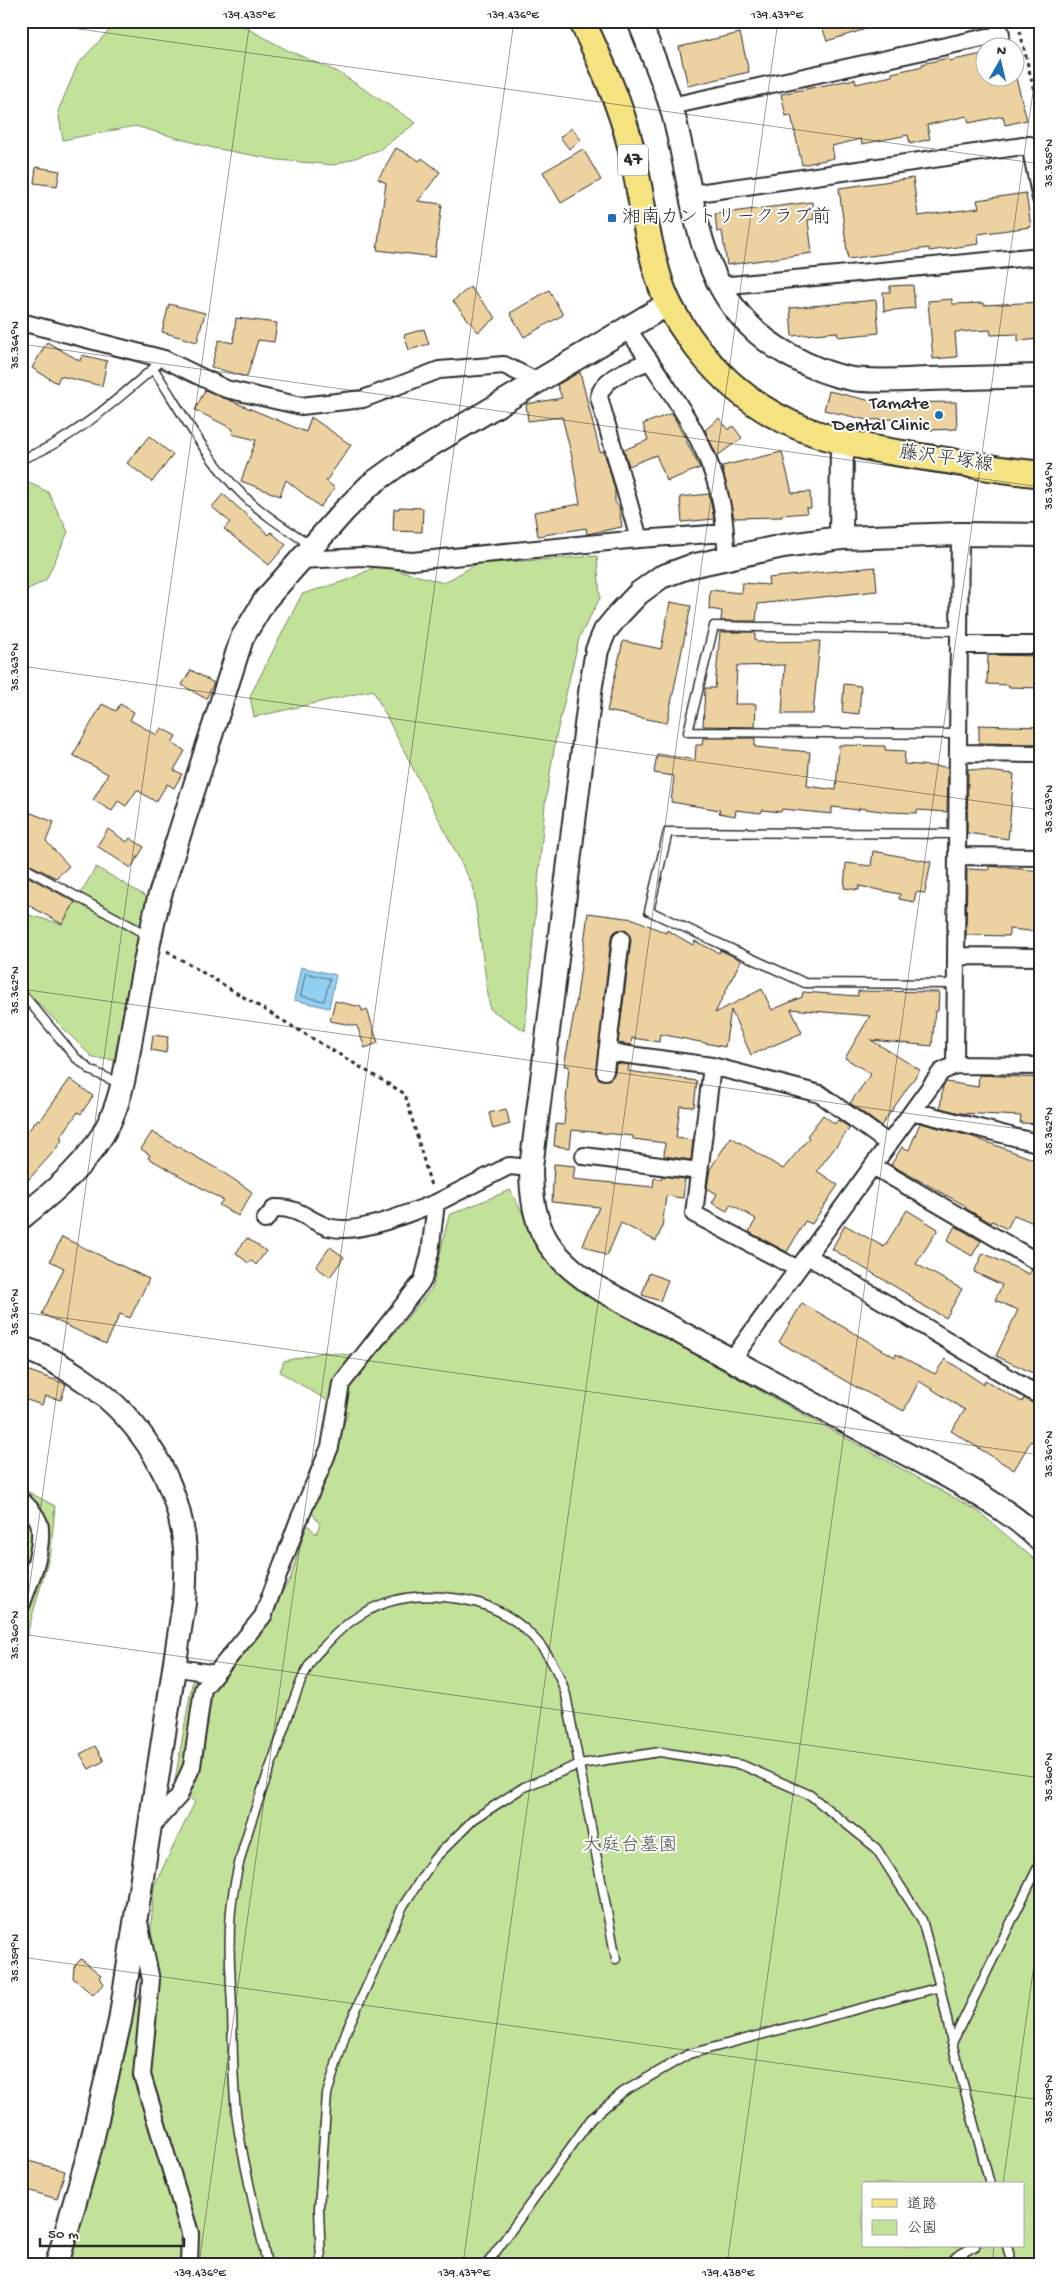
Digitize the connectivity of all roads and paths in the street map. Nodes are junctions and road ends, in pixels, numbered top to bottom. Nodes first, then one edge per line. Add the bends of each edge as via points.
1 (582, 21) edge
2 (638, 21) edge
3 (997, 21) edge
4 (1018, 27) dead end
5 (671, 106) junction
6 (1041, 121) edge
7 (691, 194) junction
8 (1041, 199) edge
9 (1041, 256) edge
10 (719, 286) junction
11 (668, 304) junction
12 (21, 322) edge
13 (627, 328) junction
14 (650, 361) junction
15 (158, 363) junction
16 (1041, 376) edge
17 (538, 382) junction
18 (842, 443) junction
19 (21, 459) edge
20 (1041, 474) edge
21 (725, 533) junction
22 (960, 534) junction
23 (1041, 535) edge
24 (841, 538) junction
25 (640, 539) junction
26 (307, 553) junction
27 (727, 556) junction
28 (959, 638) junction
29 (1041, 646) edge
30 (958, 734) junction
31 (958, 753) junction
32 (1041, 754) edge
33 (957, 834) junction
34 (957, 856) junction
35 (1041, 856) edge
36 (21, 866) edge
37 (149, 938) junction
38 (620, 939) dead end
39 (956, 956) junction
40 (1041, 957) edge
41 (955, 984) junction
42 (21, 992) edge
43 (607, 1052) junction
44 (955, 1065) junction
45 (712, 1066) junction
46 (1041, 1066) edge
47 (605, 1071) dead end
48 (122, 1084) junction
49 (913, 1111) junction
50 (889, 1144) junction
51 (1041, 1144) edge
52 (584, 1156) dead end
53 (873, 1166) junction
54 (531, 1168) junction
55 (699, 1171) junction
56 (436, 1203) junction
57 (21, 1218) edge
58 (266, 1220) dead end
59 (808, 1256) junction
60 (1041, 1264) edge
61 (798, 1270) junction
62 (21, 1348) edge
63 (732, 1361) junction
64 (1041, 1397) edge
65 (21, 1500) edge
66 (1041, 1541) edge
67 (21, 1606) edge
68 (174, 1667) junction
69 (215, 1674) junction
70 (580, 1764) junction
71 (148, 1831) junction
72 (1041, 1861) edge
73 (137, 1913) junction
74 (616, 1960) dead end
75 (940, 1987) junction
76 (952, 2042) junction
77 (989, 2182) edge
78 (971, 2248) edge
79 (1008, 2248) edge
80 (57, 2264) edge
81 (189, 2264) edge
82 (268, 2264) edge
83 (320, 2264) edge
84 (487, 2264) edge
85 (948, 2264) edge
86 (1012, 2264) edge

1 - 11 main road, 47 via 598,54 630,146 655,265
2 - 5 street
3 - 5 street via 1002,34
4 - 6 path
5 - 7 street
7 - 8 street via 1030,145
7 - 10 street via 703,248
9 - 10 street
10 - 16 street via 742,321 773,346 810,367 852,378 879,380
11 - 13 street
11 - 18 main road, 藤沢平塚線 / 47 via 710,363 742,394 779,419
12 - 15 street
13 - 14 street
13 - 17 street
14 - 21 street via 686,414 706,458 722,506
14 - 25 street via 607,382 601,387 599,396
15 - 17 street via 226,389 301,406 363,399 439,370 504,364
15 - 19 lane via 106,408 40,452
15 - 26 lane via 218,468 238,491
17 - 26 street via 378,479
18 - 20 main road, 藤沢平塚線 / 47
18 - 24 street
21 - 25 street
21 - 27 street
22 - 23 street
22 - 24 street
22 - 28 street
24 - 27 street
25 - 26 street via 412,561
26 - 37 street via 265,600 242,638
27 - 54 street via 660,578 639,593 605,631 597,650
28 - 29 street
28 - 30 street
28 - 30 lane via 714,626 688,732
30 - 31 street
31 - 32 street
31 - 33 street
33 - 34 street
33 - 41 lane via 668,832 649,911 805,983
34 - 35 street
34 - 39 street
36 - 37 lane
37 - 48 street
37 - 56 path via 404,1094
38 - 43 street
39 - 40 street
39 - 41 street
41 - 44 street
42 - 48 lane via 76,1058 92,1070
43 - 45 street
43 - 47 street
44 - 46 street
44 - 49 street via 941,1072
45 - 50 street via 820,1094
45 - 55 street
48 - 57 street via 111,1120 94,1148 73,1174
49 - 50 street
49 - 51 street
50 - 53 street
52 - 55 street
53 - 59 street
53 - 60 street
54 - 56 street via 509,1166
54 - 63 street via 534,1215 562,1262 596,1287
55 - 61 street via 694,1214
56 - 58 street via 383,1222 349,1228 328,1227 286,1208 274,1208
56 - 69 street via 423,1280 341,1384 330,1447 263,1616
59 - 61 street
59 - 64 street
61 - 63 street
62 - 68 street via 72,1371 112,1400 139,1430 161,1466 174,1499 185,1549 184,1603
63 - 66 street via 975,1492
65 - 67 street via 32,1510 41,1528 38,1552
68 - 69 street
68 - 71 street
69 - 71 street via 202,1689 192,1766 179,1796
70 - 74 lane
70 - 75 lane via 660,1752 742,1765 810,1796 876,1848 922,1920
70 - 82 lane via 561,1676 551,1657 522,1625 496,1610 468,1600 436,1595 402,1598 368,1608 341,1628 313,1658 298,1689 251,1822 234,1889 230,1962 237,2120
70 - 83 lane via 524,1786 474,1819 434,1859 403,1906 346,2032 327,2094 319,2208
71 - 73 street
72 - 76 lane
73 - 80 street via 120,2021 90,2150
73 - 81 street via 151,1980 142,2075 190,2232
75 - 76 lane
75 - 84 lane via 689,2054 623,2092 591,2119
76 - 77 lane
78 - 85 lane
79 - 86 lane

